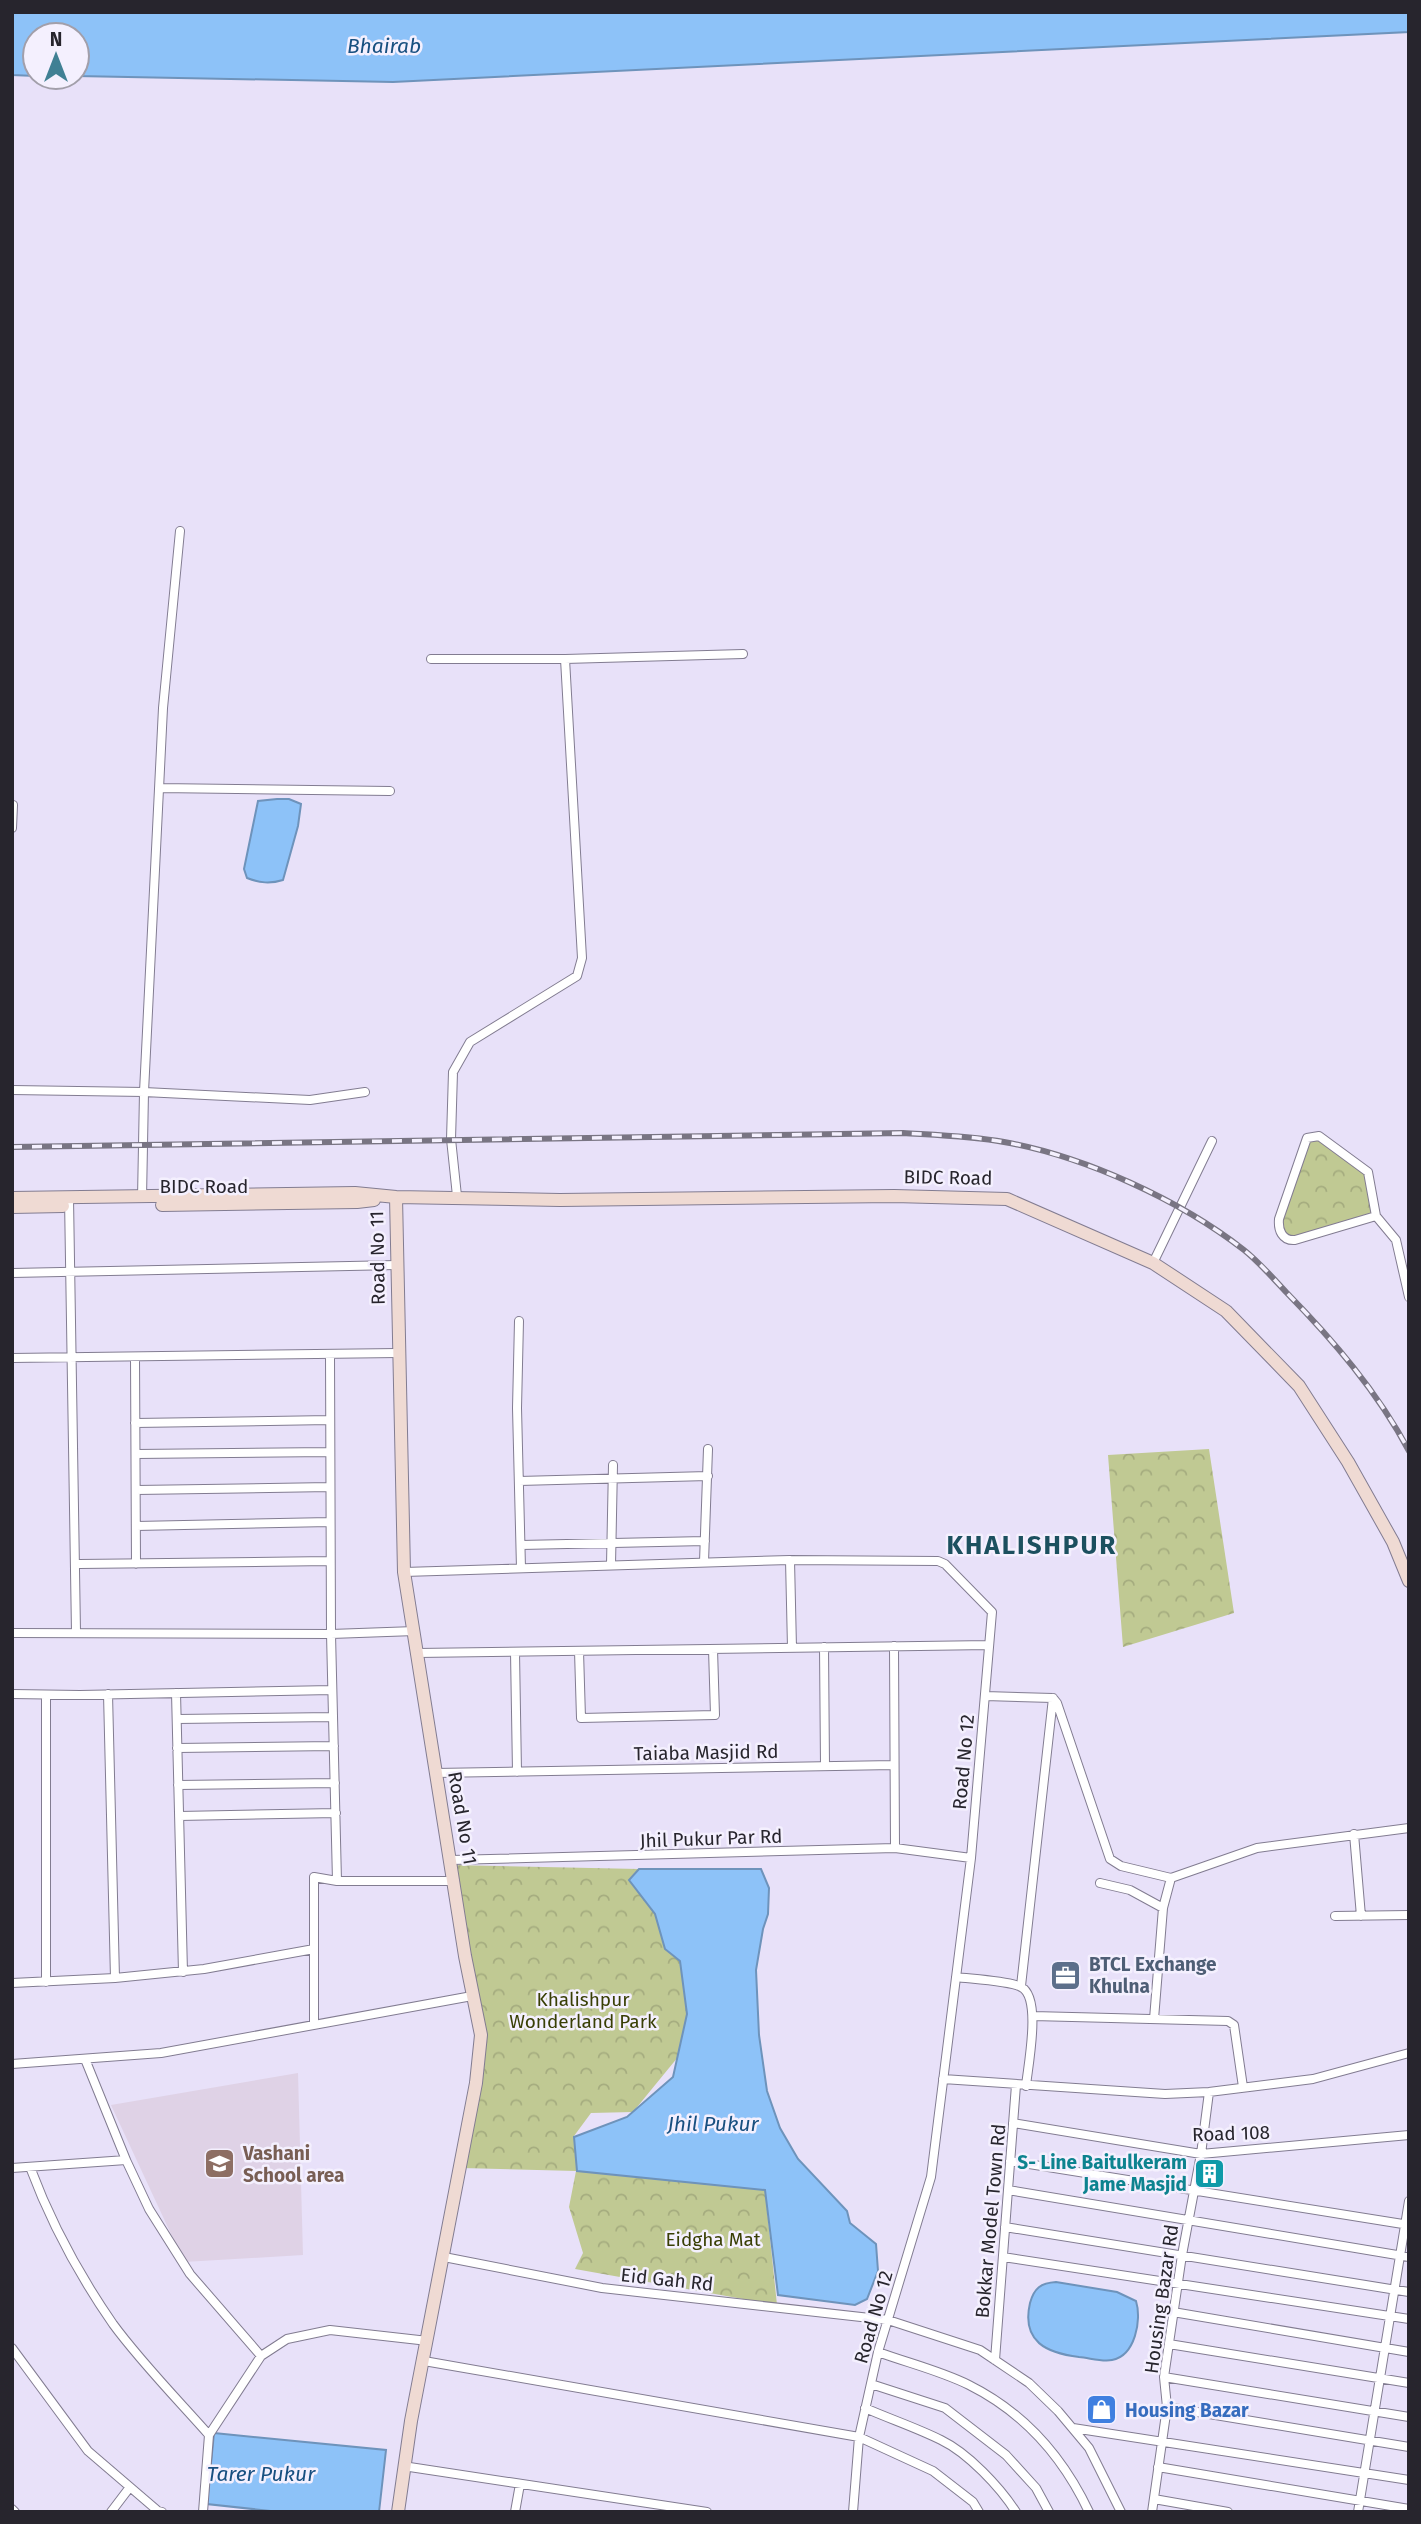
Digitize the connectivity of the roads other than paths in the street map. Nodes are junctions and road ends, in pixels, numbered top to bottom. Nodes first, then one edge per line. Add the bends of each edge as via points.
1 (180, 531) dead end
2 (743, 653) dead end
3 (431, 659) dead end
4 (565, 659) junction
5 (159, 788) junction
6 (390, 791) dead end
7 (13, 805) edge
8 (12, 828) edge
9 (12, 1090) edge
10 (365, 1091) dead end
11 (144, 1092) junction
12 (1212, 1141) dead end
13 (396, 1196) junction
14 (457, 1196) junction
15 (12, 1198) edge
16 (142, 1198) junction
17 (69, 1202) junction
18 (12, 1207) edge
19 (1376, 1216) junction
20 (1153, 1263) junction
21 (397, 1265) junction
22 (12, 1273) edge
23 (69, 1273) junction
24 (1409, 1297) edge
25 (519, 1321) dead end
26 (398, 1353) junction
27 (330, 1354) junction
28 (73, 1357) junction
29 (135, 1357) junction
30 (12, 1358) edge
31 (330, 1420) junction
32 (135, 1423) junction
33 (708, 1449) dead end
34 (330, 1452) junction
35 (136, 1454) junction
36 (613, 1465) dead end
37 (708, 1476) junction
38 (612, 1478) junction
39 (519, 1481) junction
40 (330, 1487) junction
41 (136, 1490) junction
42 (330, 1522) junction
43 (136, 1526) junction
44 (705, 1541) junction
45 (611, 1543) junction
46 (521, 1545) junction
47 (790, 1560) junction
48 (330, 1561) junction
49 (704, 1562) junction
50 (79, 1564) dead end
51 (136, 1564) junction
52 (611, 1565) junction
53 (522, 1568) junction
54 (404, 1572) junction
55 (1409, 1581) edge
56 (415, 1631) junction
57 (76, 1632) junction
58 (12, 1633) edge
59 (331, 1633) junction
60 (989, 1645) junction
61 (894, 1646) junction
62 (824, 1647) junction
63 (792, 1648) junction
64 (713, 1649) junction
65 (579, 1651) junction
66 (515, 1652) junction
67 (417, 1653) junction
68 (332, 1690) junction
69 (176, 1693) junction
70 (12, 1694) edge
71 (46, 1695) junction
72 (108, 1695) junction
73 (985, 1696) junction
74 (1053, 1698) junction
75 (333, 1717) junction
76 (177, 1719) junction
77 (334, 1746) junction
78 (177, 1748) junction
79 (894, 1765) junction
80 (825, 1766) junction
81 (517, 1772) junction
82 (435, 1773) junction
83 (335, 1783) junction
84 (178, 1785) junction
85 (336, 1813) junction
86 (179, 1816) junction
87 (1409, 1828) edge
88 (1354, 1834) junction
89 (895, 1848) junction
90 (971, 1858) junction
91 (451, 1860) junction
92 (1171, 1878) junction
93 (337, 1881) junction
94 (454, 1881) junction
95 (1100, 1883) dead end
96 (1163, 1908) junction
97 (1409, 1915) edge
98 (1335, 1916) dead end
99 (1361, 1916) junction
100 (314, 1949) junction
101 (183, 1972) junction
102 (956, 1977) junction
103 (115, 1978) junction
104 (46, 1982) junction
105 (12, 1983) edge
106 (1021, 1986) junction
107 (472, 1996) junction
108 (1032, 2016) junction
109 (1154, 2019) junction
110 (314, 2025) junction
111 (1409, 2053) edge
112 (85, 2059) junction
113 (12, 2064) edge
114 (943, 2079) junction
115 (1021, 2086) junction
116 (1243, 2087) junction
117 (1209, 2092) junction
118 (1013, 2123) junction
119 (1409, 2135) edge
120 (1201, 2154) junction
121 (127, 2160) junction
122 (1010, 2161) junction
123 (30, 2167) junction
124 (12, 2168) edge
125 (1008, 2190) junction
126 (1194, 2191) junction
127 (1409, 2201) edge
128 (1189, 2221) junction
129 (1407, 2225) edge
130 (1005, 2227) junction
131 (1182, 2255) junction
132 (1404, 2256) edge
133 (444, 2257) junction
134 (1003, 2257) junction
135 (1177, 2284) junction
136 (1394, 2290) junction
137 (1409, 2292) edge
138 (1173, 2312) junction
139 (1390, 2316) junction
140 (1409, 2319) edge
141 (888, 2320) junction
142 (428, 2341) junction
143 (1169, 2344) junction
144 (12, 2347) edge
145 (1385, 2348) junction
146 (878, 2352) junction
147 (1409, 2352) edge
148 (261, 2356) junction
149 (995, 2360) junction
150 (424, 2361) junction
151 (1164, 2377) junction
152 (1380, 2378) junction
153 (1409, 2383) edge
154 (871, 2384) junction
155 (1167, 2407) junction
156 (865, 2408) junction
157 (1374, 2412) junction
158 (1409, 2417) edge
159 (1072, 2428) junction
160 (209, 2435) junction
161 (859, 2437) junction
162 (1162, 2441) junction
163 (1370, 2441) junction
164 (1409, 2447) edge
165 (404, 2466) junction
166 (1158, 2468) junction
167 (1364, 2473) junction
168 (1409, 2480) edge
169 (520, 2484) junction
170 (130, 2487) junction
171 (1154, 2500) junction
172 (1360, 2501) junction
173 (1409, 2509) edge
174 (111, 2512) edge
175 (162, 2512) edge
176 (203, 2512) edge
177 (398, 2512) edge
178 (514, 2512) edge
179 (707, 2512) edge
180 (853, 2512) edge
181 (979, 2512) edge
182 (1016, 2512) edge
183 (1049, 2512) edge
184 (1089, 2512) edge
185 (1121, 2512) edge
186 (1152, 2512) edge
187 (1228, 2512) edge
188 (1358, 2512) edge

1 - 5 street
2 - 4 street
3 - 4 street
4 - 14 street via 582,958 577,976 470,1042 453,1072 451,1139
5 - 6 street
5 - 11 street
7 - 8 street
9 - 11 street
10 - 11 street via 310,1100
11 - 16 street
12 - 20 street
13 - 14 main road, BIDC Road
13 - 16 main road, BIDC Road
13 - 17 main road, BIDC Road via 357,1202
13 - 21 main road, Road No 11
14 - 20 main road, BIDC Road via 561,1200 1001,1197
15 - 17 main road, BIDC Road
16 - 17 main road, BIDC Road
17 - 18 main road, BIDC Road
17 - 23 street
19 - 19 street via 1295,1240 1283,1236 1279,1219 1307,1138 1319,1136 1368,1172
19 - 24 street via 1396,1240
20 - 55 main road, BIDC Road via 1226,1311 1299,1387 1348,1462 1393,1542
21 - 23 street
21 - 26 main road, Road No 11
22 - 23 street
23 - 28 street
25 - 39 street
26 - 27 street
26 - 54 main road, Road No 11
27 - 29 street
27 - 31 street
28 - 29 street
28 - 30 street
28 - 57 street
29 - 32 street
31 - 32 street
31 - 34 street
32 - 35 street
33 - 37 street
34 - 35 street
34 - 40 street
35 - 41 street
36 - 38 street
37 - 38 street
37 - 44 street
38 - 39 street
38 - 45 street
39 - 46 street
40 - 41 street
40 - 42 street
41 - 43 street
42 - 43 street
42 - 48 street
43 - 51 street
44 - 45 street
44 - 49 street
45 - 46 street
45 - 52 street
46 - 53 street
47 - 49 street, Road No 12
47 - 60 street, Road No 12 via 938,1561 992,1612
47 - 63 street
48 - 51 street
48 - 59 street
49 - 52 street, Road No 12
50 - 51 street
52 - 53 street, Road No 12
53 - 54 street, Road No 12
54 - 56 main road, Road No 11
56 - 59 street
56 - 67 main road, Road No 11
57 - 58 street
57 - 59 street
59 - 68 street
60 - 61 street
60 - 73 street, Road No 12
61 - 62 street
61 - 79 street
62 - 63 street
62 - 80 street
63 - 64 street
64 - 65 street
64 - 65 street via 715,1715 581,1718
65 - 66 street
66 - 67 street
66 - 81 street
67 - 82 main road, Road No 11
68 - 69 street
68 - 75 street
69 - 72 street
69 - 76 street
70 - 71 street
71 - 72 street
71 - 104 street
72 - 103 street
73 - 74 street
73 - 90 street, Road No 12
74 - 92 street via 1111,1859 1121,1866
74 - 106 street
75 - 76 street
75 - 77 street
76 - 78 street
77 - 78 street
77 - 83 street
78 - 84 street
79 - 80 street, Taiaba Masjid Rd
79 - 89 street
80 - 81 street, Taiaba Masjid Rd
81 - 82 street, Taiaba Masjid Rd
82 - 91 main road, Road No 11
83 - 84 street
83 - 85 street
84 - 86 street
85 - 86 street
85 - 93 street
86 - 101 street
87 - 88 street
88 - 92 street via 1257,1848
88 - 99 street
89 - 90 street, Jhil Pukur Par Rd
89 - 91 street, Jhil Pukur Par Rd
90 - 102 street, Road No 12
91 - 94 main road, Road No 11
92 - 96 street
93 - 94 street
93 - 100 street via 314,1877
94 - 107 main road, Road No 11
95 - 96 street via 1130,1890
96 - 109 street
97 - 99 street
98 - 99 street
100 - 101 street
100 - 110 street
101 - 103 street
102 - 106 street
102 - 114 street, Road No 12
103 - 104 street
104 - 105 street
106 - 108 street via 1029,1994
107 - 110 street
107 - 133 main road, Road No 11 via 481,2035 476,2082
108 - 109 street
108 - 115 street, Bokkar Model Town Rd
109 - 116 street via 1228,2021 1234,2025
110 - 112 street via 161,2053
111 - 116 street via 1313,2079
112 - 113 street
112 - 121 street
114 - 115 street
114 - 141 street, Road No 12 via 931,2177
115 - 117 street
115 - 118 street, Bokkar Model Town Rd
116 - 117 street
117 - 120 street, Housing Bazar Rd
118 - 120 street, Road 108
118 - 122 street, Bokkar Model Town Rd
119 - 120 street, Road 108
120 - 126 street, Housing Bazar Rd
121 - 123 street
121 - 148 street via 149,2209 190,2274
122 - 125 street, Bokkar Model Town Rd
122 - 126 street
123 - 124 street
123 - 160 street via 66,2248 114,2325
125 - 128 street
125 - 130 street, Bokkar Model Town Rd
126 - 128 street, Housing Bazar Rd
126 - 129 street
127 - 129 street
128 - 131 street, Housing Bazar Rd
128 - 132 street
129 - 132 street
130 - 131 street
130 - 134 street, Bokkar Model Town Rd
131 - 135 street, Housing Bazar Rd
131 - 136 street
132 - 136 street
133 - 141 street, Eid Gah Rd via 602,2288
133 - 142 main road, Road No 11
134 - 135 street
134 - 149 street, Bokkar Model Town Rd
135 - 138 street, Housing Bazar Rd
135 - 139 street
136 - 137 street
136 - 139 street
138 - 143 street, Housing Bazar Rd
138 - 145 street
139 - 140 street
139 - 145 street
141 - 146 street, Road No 12
141 - 149 street, Eid Gah Rd via 980,2350
142 - 148 street via 330,2330 288,2339
142 - 150 main road, Road No 11
143 - 151 street, Housing Bazar Rd
143 - 152 street
144 - 170 street via 88,2451
145 - 147 street
145 - 152 street
146 - 154 street, Road No 12
146 - 184 street via 966,2384 1006,2408 1057,2456
148 - 160 street
149 - 159 street, Eid Gah Rd via 1029,2383
150 - 161 street
150 - 165 main road, Road No 11
151 - 155 street, Housing Bazar Rd
151 - 157 street
152 - 153 street
152 - 157 street
154 - 156 street, Road No 12
154 - 183 street via 945,2408 1006,2455 1036,2488
155 - 162 street, Housing Bazar Rd
155 - 163 street
156 - 161 street, Road No 12
156 - 182 street via 944,2441 974,2464
157 - 158 street
157 - 163 street
159 - 162 street
159 - 185 street, Eid Gah Rd via 1089,2448
160 - 176 street
161 - 180 street, Road No 12
161 - 181 street via 933,2471
162 - 166 street, Housing Bazar Rd
162 - 167 street
163 - 164 street
163 - 167 street
165 - 169 street
165 - 177 main road, Road No 11
166 - 171 street, Housing Bazar Rd
166 - 172 street
167 - 168 street
167 - 172 street
169 - 178 street
169 - 179 street
170 - 174 street
170 - 175 street
171 - 186 street, Housing Bazar Rd
171 - 187 street
172 - 173 street
172 - 188 street

